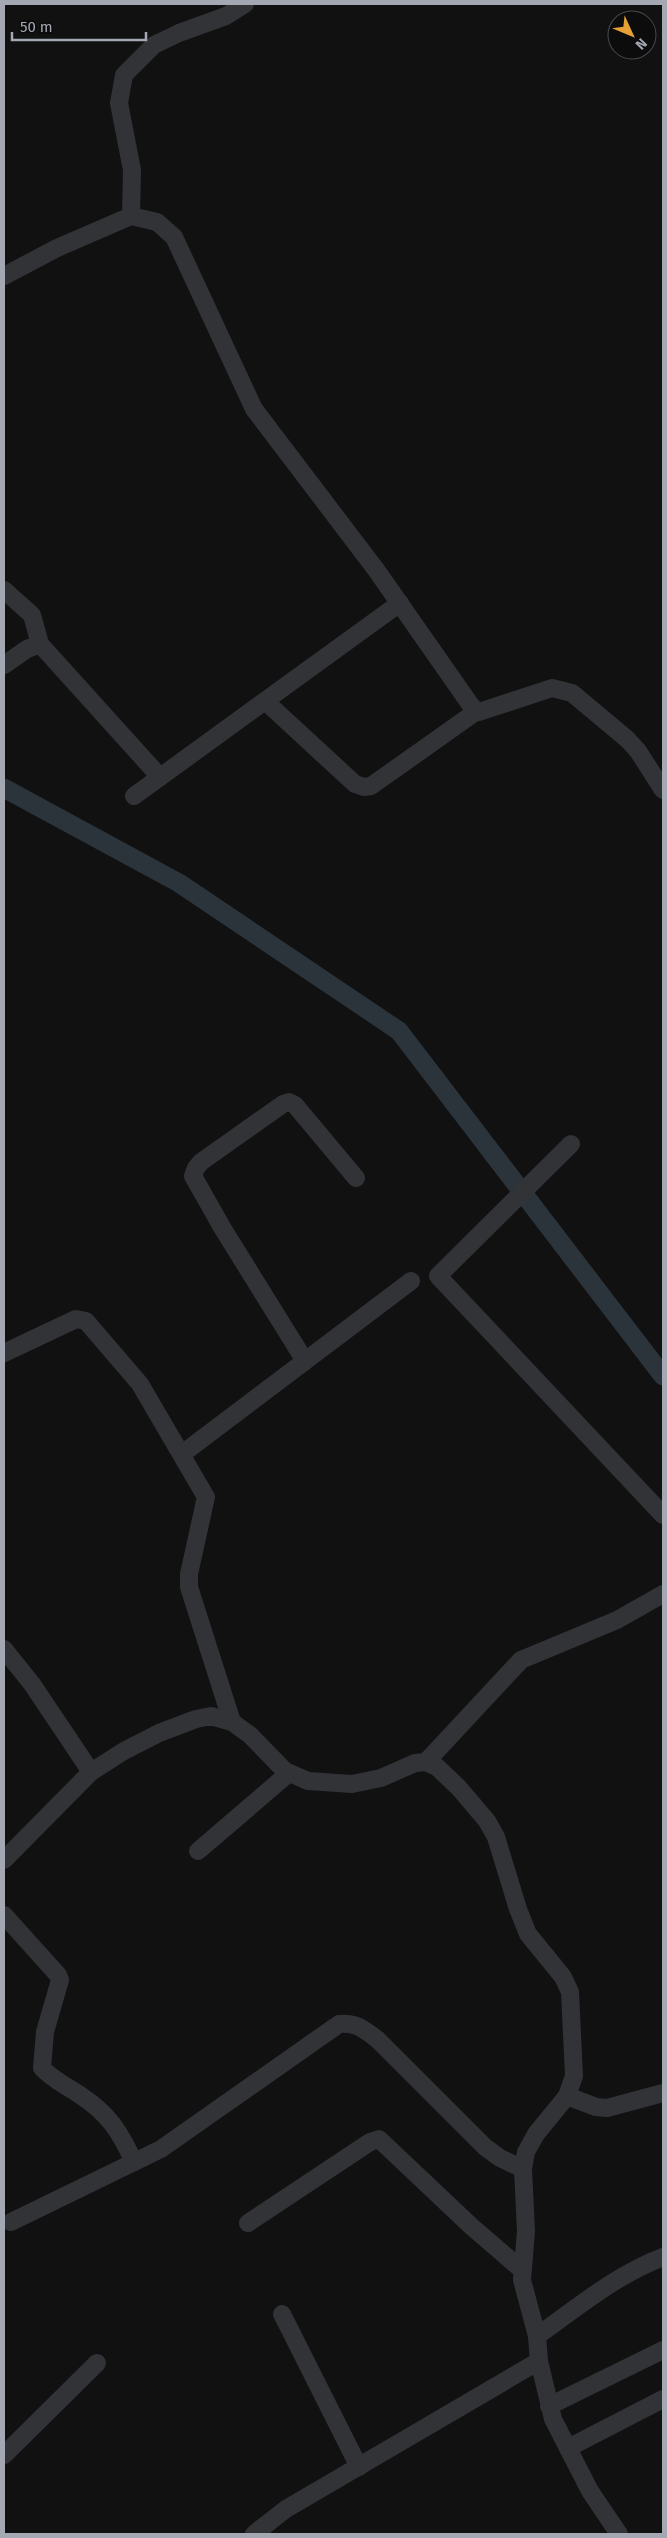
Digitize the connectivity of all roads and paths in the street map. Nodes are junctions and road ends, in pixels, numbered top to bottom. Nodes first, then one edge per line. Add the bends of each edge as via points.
1 (245, 4) edge
2 (131, 216) junction
3 (4, 276) edge
4 (4, 590) edge
5 (400, 603) junction
6 (40, 644) junction
7 (4, 665) edge
8 (265, 701) junction
9 (477, 712) junction
10 (160, 777) junction
11 (663, 790) edge
12 (134, 796) dead end
13 (571, 1144) dead end
14 (356, 1178) dead end
15 (411, 1282) dead end
16 (4, 1353) edge
17 (305, 1361) junction
18 (182, 1454) junction
19 (663, 1515) edge
20 (663, 1594) edge
21 (4, 1649) edge
22 (232, 1722) junction
23 (426, 1762) junction
24 (91, 1772) junction
25 (288, 1773) junction
26 (198, 1851) dead end
27 (4, 1860) edge
28 (4, 1915) edge
29 (663, 2093) edge
30 (567, 2096) junction
31 (134, 2162) junction
32 (523, 2170) junction
33 (11, 2222) dead end
34 (248, 2223) dead end
35 (663, 2257) edge
36 (521, 2269) junction
37 (282, 2314) dead end
38 (537, 2336) junction
39 (663, 2350) edge
40 (538, 2361) junction
41 (97, 2363) dead end
42 (663, 2399) edge
43 (549, 2406) junction
44 (568, 2448) junction
45 (4, 2455) edge
46 (358, 2467) junction
47 (254, 2534) edge
48 (619, 2534) edge

1 - 2 street via 226,16 179,32 154,45 124,75 119,103 132,170
2 - 3 street via 57,248
2 - 5 street via 157,222 174,237 254,410
4 - 6 street via 32,615
5 - 8 street
5 - 9 street
6 - 7 street
6 - 10 street
8 - 9 street via 355,784 364,787 371,786
8 - 10 street
9 - 11 street via 552,688 572,693 627,739
10 - 12 street
13 - 19 street via 438,1276
14 - 17 street via 295,1105 289,1102 201,1162 194,1171 223,1229
15 - 17 street
16 - 18 street via 76,1319 86,1321 140,1384
17 - 18 street
18 - 22 street via 206,1497 189,1587
20 - 23 street via 617,1620 521,1660
21 - 24 street via 32,1684
22 - 24 street via 211,1716 196,1719 150,1738
22 - 25 street via 250,1735
23 - 25 street via 415,1763 382,1778 352,1784 308,1781
23 - 30 street via 437,1767 459,1788 487,1821 496,1837 528,1934 563,1977 570,1992 574,2076
24 - 27 street
25 - 26 street
28 - 31 street via 60,1980 45,2032 42,2068 99,2108 116,2125
29 - 30 street via 608,2108
30 - 32 street via 536,2134 526,2152
31 - 32 street via 161,2149 339,2024 350,2023 378,2040 485,2147
31 - 33 street
32 - 36 street via 527,2216
34 - 36 street via 379,2139
35 - 38 street via 620,2278
36 - 38 street
37 - 46 street
38 - 40 street
39 - 43 street
40 - 43 street
40 - 46 street
41 - 45 street
42 - 44 street
43 - 44 street
44 - 48 street via 590,2491
46 - 47 street via 286,2509

